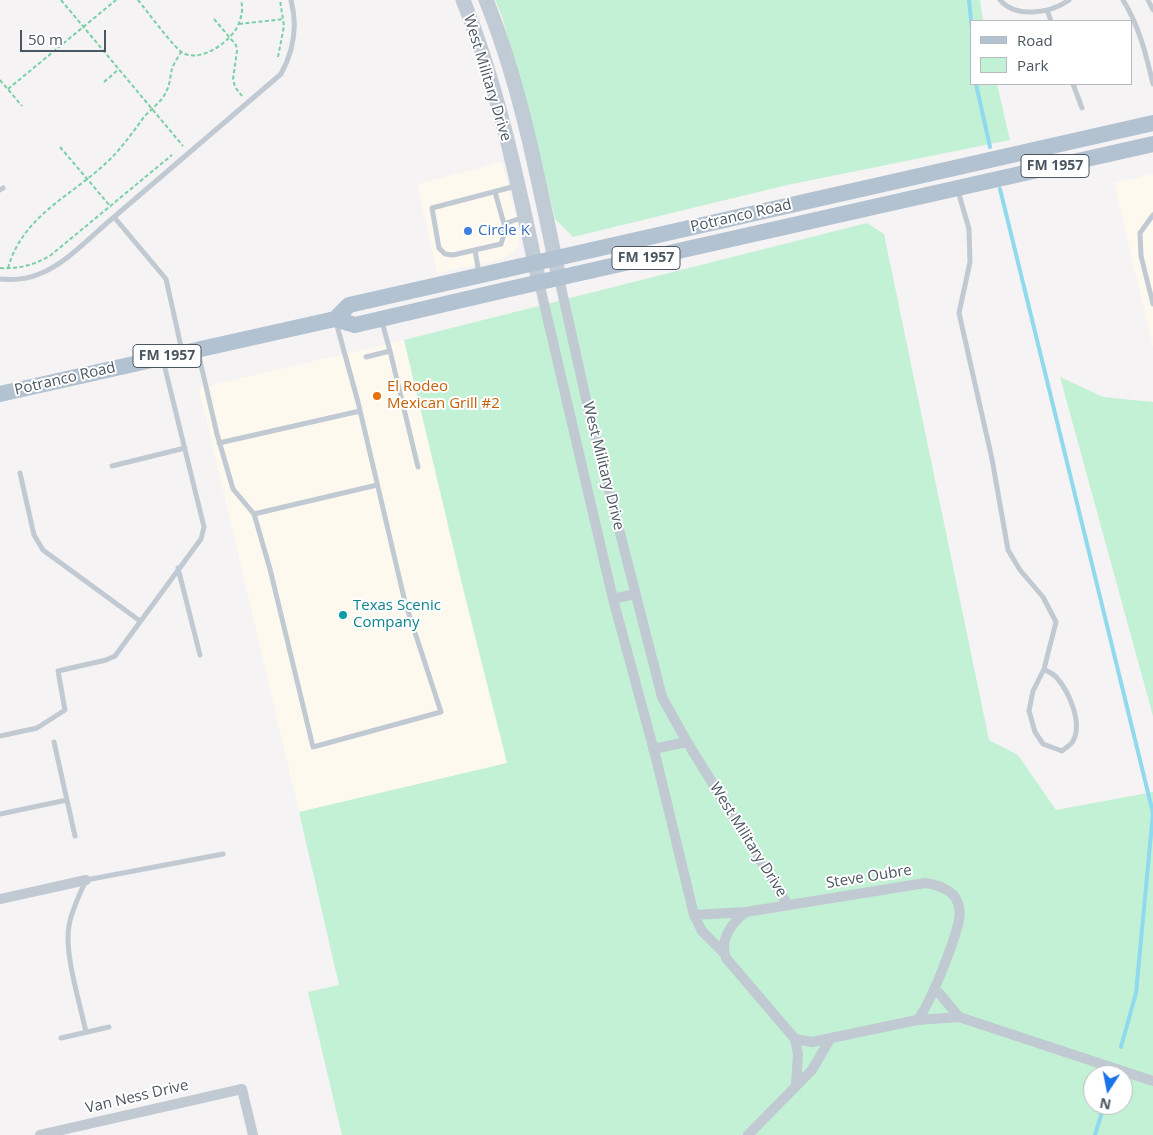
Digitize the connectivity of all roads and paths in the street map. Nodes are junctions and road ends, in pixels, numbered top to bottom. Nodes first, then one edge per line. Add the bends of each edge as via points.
1 (61, 0) edge
2 (116, 0) edge
3 (138, 0) edge
4 (241, 0) edge
5 (280, 0) edge
6 (291, 0) edge
7 (463, 0) edge
8 (486, 0) edge
9 (1000, 0) edge
10 (1069, 0) edge
11 (1123, 0) edge
12 (1148, 0) edge
13 (1047, 10) junction
14 (1153, 10) edge
15 (214, 18) dead end
16 (284, 19) junction
17 (1051, 20) edge
18 (239, 24) junction
19 (84, 27) junction
20 (229, 36) junction
21 (181, 52) junction
22 (278, 57) dead end
23 (119, 69) junction
24 (0, 80) edge
25 (104, 82) dead end
26 (1153, 84) edge
27 (1073, 85) edge
28 (8, 89) junction
29 (247, 93) dead end
30 (22, 106) dead end
31 (1082, 108) dead end
32 (152, 109) junction
33 (1153, 123) edge
34 (1153, 144) edge
35 (182, 146) dead end
36 (60, 147) dead end
37 (175, 152) dead end
38 (87, 179) junction
39 (517, 186) junction
40 (957, 188) junction
41 (495, 192) junction
42 (110, 206) junction
43 (1153, 215) edge
44 (114, 216) junction
45 (524, 217) junction
46 (504, 224) junction
47 (475, 250) junction
48 (554, 258) junction
49 (534, 262) junction
50 (0, 268) edge
51 (8, 268) junction
52 (479, 275) junction
53 (558, 278) junction
54 (0, 279) edge
55 (539, 282) junction
56 (1153, 304) edge
57 (335, 319) junction
58 (381, 319) junction
59 (190, 351) junction
60 (390, 351) junction
61 (162, 357) junction
62 (366, 357) dead end
63 (0, 394) edge
64 (360, 411) junction
65 (219, 443) junction
66 (185, 448) junction
67 (112, 466) dead end
68 (418, 467) dead end
69 (20, 473) dead end
70 (377, 485) junction
71 (254, 514) junction
72 (178, 568) junction
73 (635, 594) junction
74 (613, 599) junction
75 (140, 621) junction
76 (200, 655) dead end
77 (1044, 669) junction
78 (0, 736) edge
79 (54, 742) dead end
80 (687, 742) junction
81 (653, 748) junction
82 (67, 800) junction
83 (0, 814) edge
84 (75, 836) dead end
85 (223, 854) dead end
86 (86, 880) junction
87 (0, 899) edge
88 (788, 905) junction
89 (746, 912) junction
90 (694, 915) junction
91 (724, 952) junction
92 (934, 989) junction
93 (959, 1017) junction
94 (917, 1020) junction
95 (109, 1027) dead end
96 (86, 1032) junction
97 (60, 1038) dead end
98 (795, 1039) junction
99 (830, 1039) junction
100 (1153, 1081) edge
101 (796, 1084) junction
102 (40, 1135) edge
103 (253, 1135) edge
104 (748, 1135) edge

1 - 19 path
2 - 19 path
3 - 21 path
4 - 18 path
5 - 16 path
6 - 44 lane via 295,30 292,50 281,74
7 - 39 main road, West Military Drive via 500,110
8 - 48 main road, West Military Drive via 522,108
9 - 13 lane via 1010,9
10 - 13 lane
11 - 26 lane via 1142,42
12 - 14 lane
13 - 17 lane
15 - 20 path
16 - 18 path
16 - 22 path
18 - 20 path
19 - 23 path
19 - 28 path
20 - 21 path via 214,50 204,54 196,56
20 - 29 path via 237,51 235,87 242,96
21 - 32 path via 165,94
23 - 25 path
23 - 32 path
24 - 28 path
27 - 31 lane
28 - 30 path
32 - 35 path
32 - 38 path via 117,152
33 - 48 main road, Potranco Road / FM 1957
34 - 40 main road, Potranco Road / FM 1957
36 - 38 path
37 - 42 path
38 - 42 path
38 - 51 path via 41,216 18,246
39 - 41 lane
39 - 45 main road, West Military Drive
40 - 53 main road, Potranco Road / FM 1957
40 - 77 lane via 969,230 970,262 959,313 992,459 1008,550 1043,597 1056,622
41 - 46 lane
41 - 47 lane via 432,208 439,248 445,254
42 - 44 path
42 - 51 path via 51,255 33,264
43 - 56 lane via 1140,233 1141,256
44 - 54 lane via 66,258 38,275
44 - 59 lane via 166,279
45 - 46 lane
45 - 49 main road, West Military Drive
46 - 47 lane via 501,244
47 - 52 lane
48 - 49 main road, Potranco Road / FM 1957
48 - 53 main road, West Military Drive
49 - 52 main road, Potranco Road / FM 1957
49 - 55 main road, West Military Drive
50 - 51 path
52 - 57 main road, Potranco Road / FM 1957 via 349,304
53 - 55 main road, Potranco Road / FM 1957
53 - 73 street, West Military Drive
55 - 58 main road, Potranco Road / FM 1957
55 - 74 street, West Military Drive
57 - 58 main road, Potranco Road / FM 1957 via 355,325
57 - 59 main road, Potranco Road / FM 1957
57 - 64 lane
58 - 60 lane
59 - 61 main road, Potranco Road / FM 1957
59 - 65 lane
60 - 62 lane
60 - 68 lane
61 - 63 main road, Potranco Road / FM 1957
61 - 66 lane
64 - 65 lane
64 - 70 lane
65 - 71 lane via 233,489
66 - 67 lane
66 - 72 lane via 204,527 201,538
69 - 75 lane via 34,535 43,550
70 - 71 lane
70 - 71 lane via 405,602 441,712 312,747
72 - 75 lane
72 - 76 lane
73 - 74 street
73 - 80 street, West Military Drive via 662,697
74 - 81 street, West Military Drive
75 - 78 lane via 115,656 58,671 65,710 36,728
77 - 77 lane via 1033,691 1029,711 1035,732 1043,744 1062,751 1073,741 1076,728 1074,709 1056,676
79 - 82 lane
80 - 81 street
80 - 88 street, West Military Drive
81 - 90 street, West Military Drive
82 - 83 lane
82 - 84 lane
85 - 86 lane
86 - 87 street
86 - 96 lane via 67,936
88 - 89 street, Steve Oubre
88 - 92 street, Steve Oubre via 925,883 936,884 957,900 960,911
89 - 90 street, Steve Oubre
89 - 91 street via 731,928 724,941
90 - 91 street, West Military Drive via 702,931
91 - 98 street
92 - 93 street
92 - 94 street, Steve Oubre
93 - 94 street
93 - 100 street
94 - 99 street
95 - 96 lane
96 - 97 lane
98 - 99 street via 812,1042
98 - 101 street via 798,1054
99 - 101 street via 812,1070
101 - 104 street
102 - 103 street, Van Ness Drive via 242,1089

